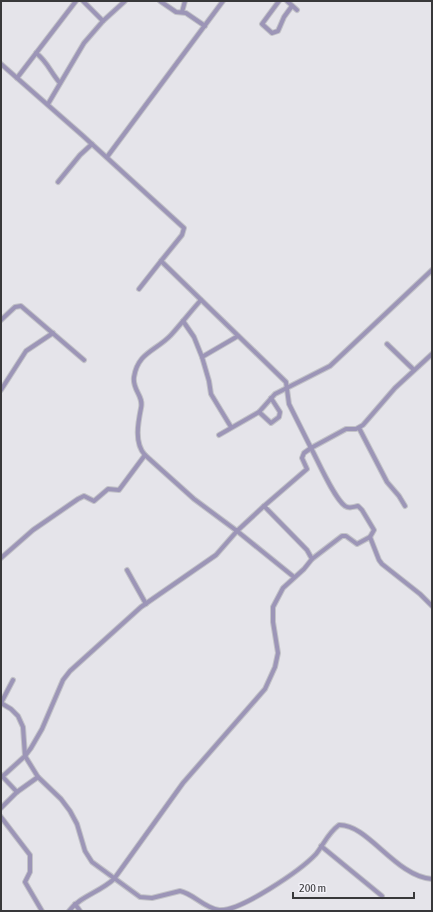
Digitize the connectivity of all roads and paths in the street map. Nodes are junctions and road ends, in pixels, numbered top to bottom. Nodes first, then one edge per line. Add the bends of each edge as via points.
1 (76, 1) edge
2 (83, 1) edge
3 (124, 1) edge
4 (160, 1) edge
5 (185, 1) edge
6 (223, 1) edge
7 (279, 1) edge
8 (287, 1) edge
9 (292, 6) junction
10 (297, 10) dead end
11 (182, 12) junction
12 (103, 21) junction
13 (205, 26) junction
14 (36, 53) junction
15 (1, 64) edge
16 (17, 78) junction
17 (60, 83) junction
18 (48, 104) junction
19 (92, 144) junction
20 (108, 158) junction
21 (58, 182) dead end
22 (161, 262) junction
23 (432, 270) edge
24 (139, 288) dead end
25 (201, 300) junction
26 (1, 320) edge
27 (182, 320) junction
28 (53, 333) junction
29 (238, 336) junction
30 (388, 344) dead end
31 (432, 354) edge
32 (202, 357) junction
33 (84, 360) dead end
34 (414, 370) junction
35 (287, 388) junction
36 (1, 390) edge
37 (271, 398) junction
38 (259, 412) junction
39 (231, 427) junction
40 (360, 428) junction
41 (219, 435) dead end
42 (311, 448) junction
43 (145, 455) junction
44 (264, 506) junction
45 (405, 506) dead end
46 (238, 531) junction
47 (370, 537) junction
48 (1, 558) edge
49 (312, 559) junction
50 (127, 570) dead end
51 (294, 577) junction
52 (146, 604) junction
53 (432, 606) edge
54 (13, 680) dead end
55 (1, 703) edge
56 (25, 756) junction
57 (2, 776) edge
58 (38, 777) junction
59 (17, 792) junction
60 (1, 808) edge
61 (1, 817) edge
62 (321, 846) junction
63 (114, 879) junction
64 (432, 879) edge
65 (382, 896) dead end
66 (75, 904) junction
67 (42, 911) edge
68 (69, 911) edge
69 (80, 911) edge

1 - 14 street
2 - 12 street
3 - 12 street
4 - 11 street via 176,12
5 - 11 street
6 - 13 street
7 - 9 street via 262,24 272,33 278,31
8 - 9 street
9 - 10 street
11 - 13 street
12 - 17 street via 84,43
13 - 20 street
14 - 16 street
14 - 17 street via 44,59
15 - 16 street
16 - 18 street
17 - 18 street
18 - 19 street
19 - 20 street
19 - 21 street
20 - 22 street via 184,228 182,235
22 - 24 street
22 - 25 street
23 - 35 street via 330,366
25 - 27 street
25 - 29 street
26 - 28 street via 15,307 21,306
27 - 32 street
27 - 43 street via 165,341 146,353 135,369 134,387 142,404 139,448
28 - 33 street
28 - 36 street via 26,351
29 - 32 street
29 - 35 street via 284,379
30 - 34 street
31 - 34 street
32 - 39 street via 211,394
34 - 40 street
35 - 37 street
35 - 42 street via 289,404
37 - 38 street
37 - 38 street via 280,412 279,417 271,423
38 - 39 street
39 - 41 street
40 - 42 street via 346,429
40 - 45 street via 387,482
42 - 44 street via 302,456 306,471
42 - 47 street via 343,504 347,507 358,506 365,514 374,530
43 - 46 street via 194,498
43 - 48 street via 119,490 108,489 94,501 84,496 78,499 32,530
44 - 46 street
44 - 49 street via 303,546
46 - 51 street
46 - 52 street via 210,560
47 - 49 street via 356,544 342,536
47 - 53 street via 382,564
49 - 51 street
50 - 52 street
51 - 63 street via 283,588 273,607 278,653 265,689 183,783
52 - 56 street via 65,677 42,729
54 - 55 street
55 - 56 street via 14,711 20,720 23,727
56 - 57 street
56 - 58 street
57 - 59 street
58 - 59 street
58 - 63 street via 70,811 85,851 92,862
59 - 60 street
61 - 67 street via 30,855 30,874 25,882
62 - 63 street via 291,874 242,905 228,910 212,908 180,891 152,898 140,897
62 - 64 street via 334,828 339,825 347,826 360,833 403,868
62 - 65 street
63 - 66 street via 103,889
66 - 68 street
66 - 69 street

